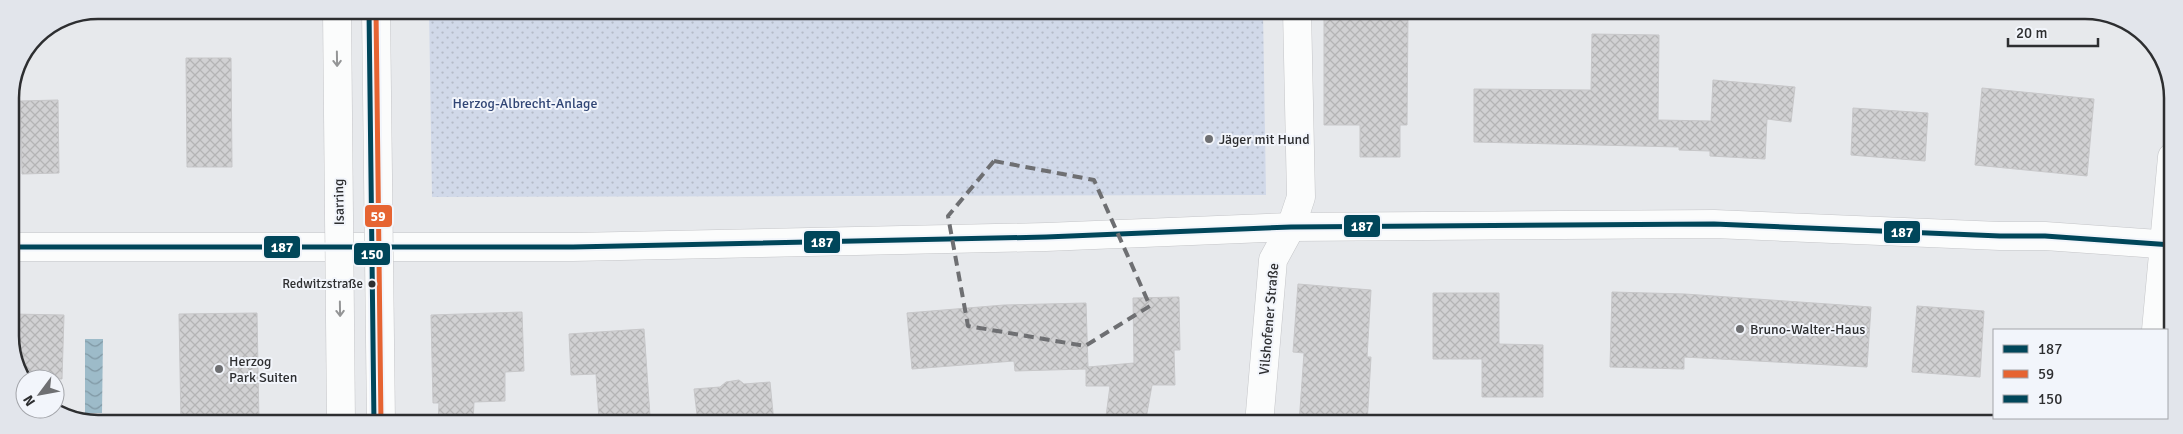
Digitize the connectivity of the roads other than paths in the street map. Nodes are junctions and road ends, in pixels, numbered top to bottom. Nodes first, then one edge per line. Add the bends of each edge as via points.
1 (337, 19) edge
2 (376, 19) edge
3 (1296, 19) edge
4 (1291, 227) junction
5 (2164, 245) edge
6 (19, 247) edge
7 (2164, 273) edge
8 (2156, 329) edge
9 (341, 415) edge
10 (381, 415) edge
11 (1260, 415) edge

1 -> 9 main road, Isarring, bridge
2 - 10 main road, bridge
3 - 4 main road, Vilshofener Straße via 1301,197
4 - 5 main road via 1714,224 2045,236
4 - 6 main road via 1046,238 573,247
4 - 11 main road, Vilshofener Straße via 1273,260
7 - 8 main road

